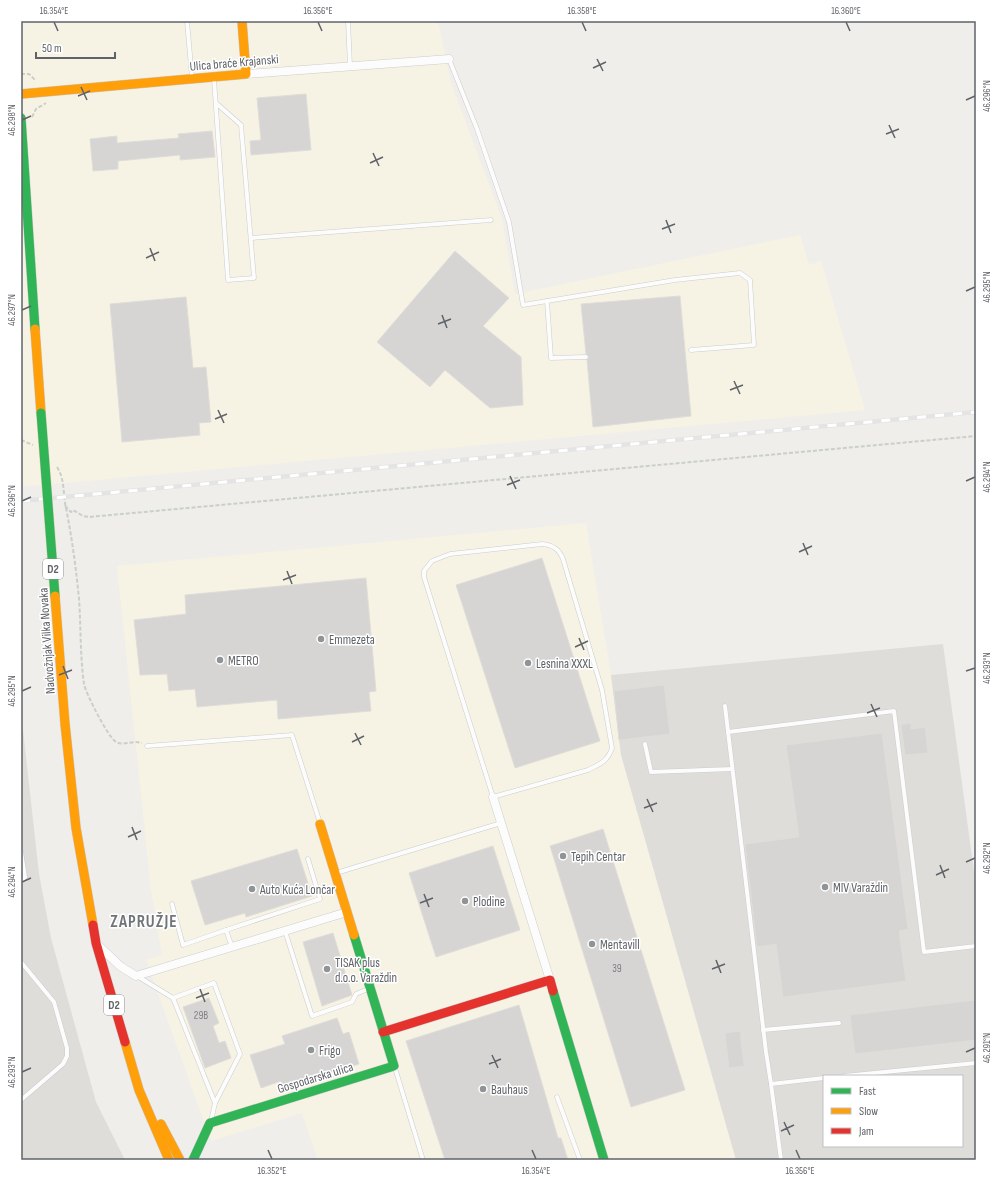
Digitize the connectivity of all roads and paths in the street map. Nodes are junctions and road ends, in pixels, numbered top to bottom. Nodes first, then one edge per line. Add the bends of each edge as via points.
1 (187, 21) edge
2 (242, 21) edge
3 (348, 21) edge
4 (449, 59) joint
5 (350, 66) junction
6 (21, 74) edge
7 (246, 74) junction
8 (214, 77) junction
9 (192, 79) junction
10 (39, 83) dead end
11 (21, 94) edge
12 (216, 104) junction
13 (40, 106) dead end
14 (32, 117) dead end
15 (21, 118) edge
16 (491, 220) dead end
17 (251, 238) junction
18 (547, 301) junction
19 (691, 350) dead end
20 (586, 357) dead end
21 (976, 436) edge
22 (65, 506) dead end
23 (70, 528) dead end
24 (725, 706) dead end
25 (728, 732) junction
26 (645, 744) dead end
27 (147, 746) joint
28 (732, 769) junction
29 (493, 797) junction
30 (501, 823) junction
31 (320, 824) joint
32 (21, 852) edge
33 (308, 858) dead end
34 (335, 873) junction
35 (21, 882) edge
36 (172, 904) dead end
37 (347, 912) junction
38 (226, 930) junction
39 (285, 930) junction
40 (96, 943) junction
41 (976, 946) edge
42 (232, 947) junction
43 (21, 962) edge
44 (136, 976) junction
45 (550, 980) junction
46 (370, 989) junction
47 (173, 998) junction
48 (840, 1023) dead end
49 (763, 1030) junction
50 (383, 1032) junction
51 (976, 1063) edge
52 (394, 1066) junction
53 (133, 1067) junction
54 (854, 1075) edge
55 (823, 1078) edge
56 (771, 1084) junction
57 (557, 1097) dead end
58 (21, 1100) edge
59 (215, 1103) junction
60 (210, 1123) junction
61 (169, 1160) edge
62 (180, 1160) edge
63 (193, 1160) edge
64 (423, 1160) edge
65 (580, 1160) edge
66 (604, 1160) edge
67 (781, 1160) edge

1 - 9 lane
2 - 7 main road
3 - 5 lane
4 - 5 street, Ulica braće Krajanski
4 - 18 lane via 477,129 509,222 523,305
5 - 7 street, Ulica braće Krajanski
6 - 10 path via 30,74
7 - 8 main road, Ulica braće Krajanski
8 - 9 main road, Ulica braće Krajanski
8 - 12 lane
9 - 11 main road, Ulica braće Krajanski
12 - 17 lane via 241,125
12 - 17 lane via 228,280 254,278
13 - 14 path
15 - 40 main road, Nadvožnjak Vilka Novaka / D2, bridge via 65,724 76,828
16 - 17 lane
18 - 19 lane via 725,274 740,273 750,280 754,345
18 - 20 lane via 551,358
21 - 22 path via 89,517 74,510 71,512
23 - 27 path via 79,598 84,685 109,736 122,744 132,741
24 - 25 lane
25 - 28 lane
25 - 41 lane via 894,711 924,952
26 - 28 lane via 651,772
27 - 31 lane via 292,735
28 - 49 lane
29 - 29 lane via 588,770 609,757 612,748 602,690 563,559 560,551 549,545 450,554 432,561 424,571
29 - 30 street
30 - 34 lane
30 - 45 street
31 - 34 main road
32 - 35 lane via 26,878
33 - 38 lane via 320,899
34 - 37 main road
36 - 38 lane via 183,945
37 - 39 street
37 - 46 main road
38 - 42 lane
39 - 42 street
39 - 46 lane via 312,1016 352,1002 356,994
40 - 44 street via 120,966
40 - 53 main road, D2
42 - 44 street
43 - 58 lane via 54,1002 67,1052 66,1060 60,1068
44 - 47 lane
45 - 50 main road
45 - 66 main road
46 - 50 main road
47 - 59 lane
47 - 59 lane via 214,983 240,1054
48 - 49 lane
49 - 56 lane
50 - 52 main road
51 - 54 lane
52 - 60 main road, Gospodarska ulica
52 - 64 lane
53 - 61 main road, D2 via 142,1096
53 - 62 main road, D2
55 - 56 lane
56 - 67 lane
57 - 65 lane
59 - 60 lane
60 - 63 main road

